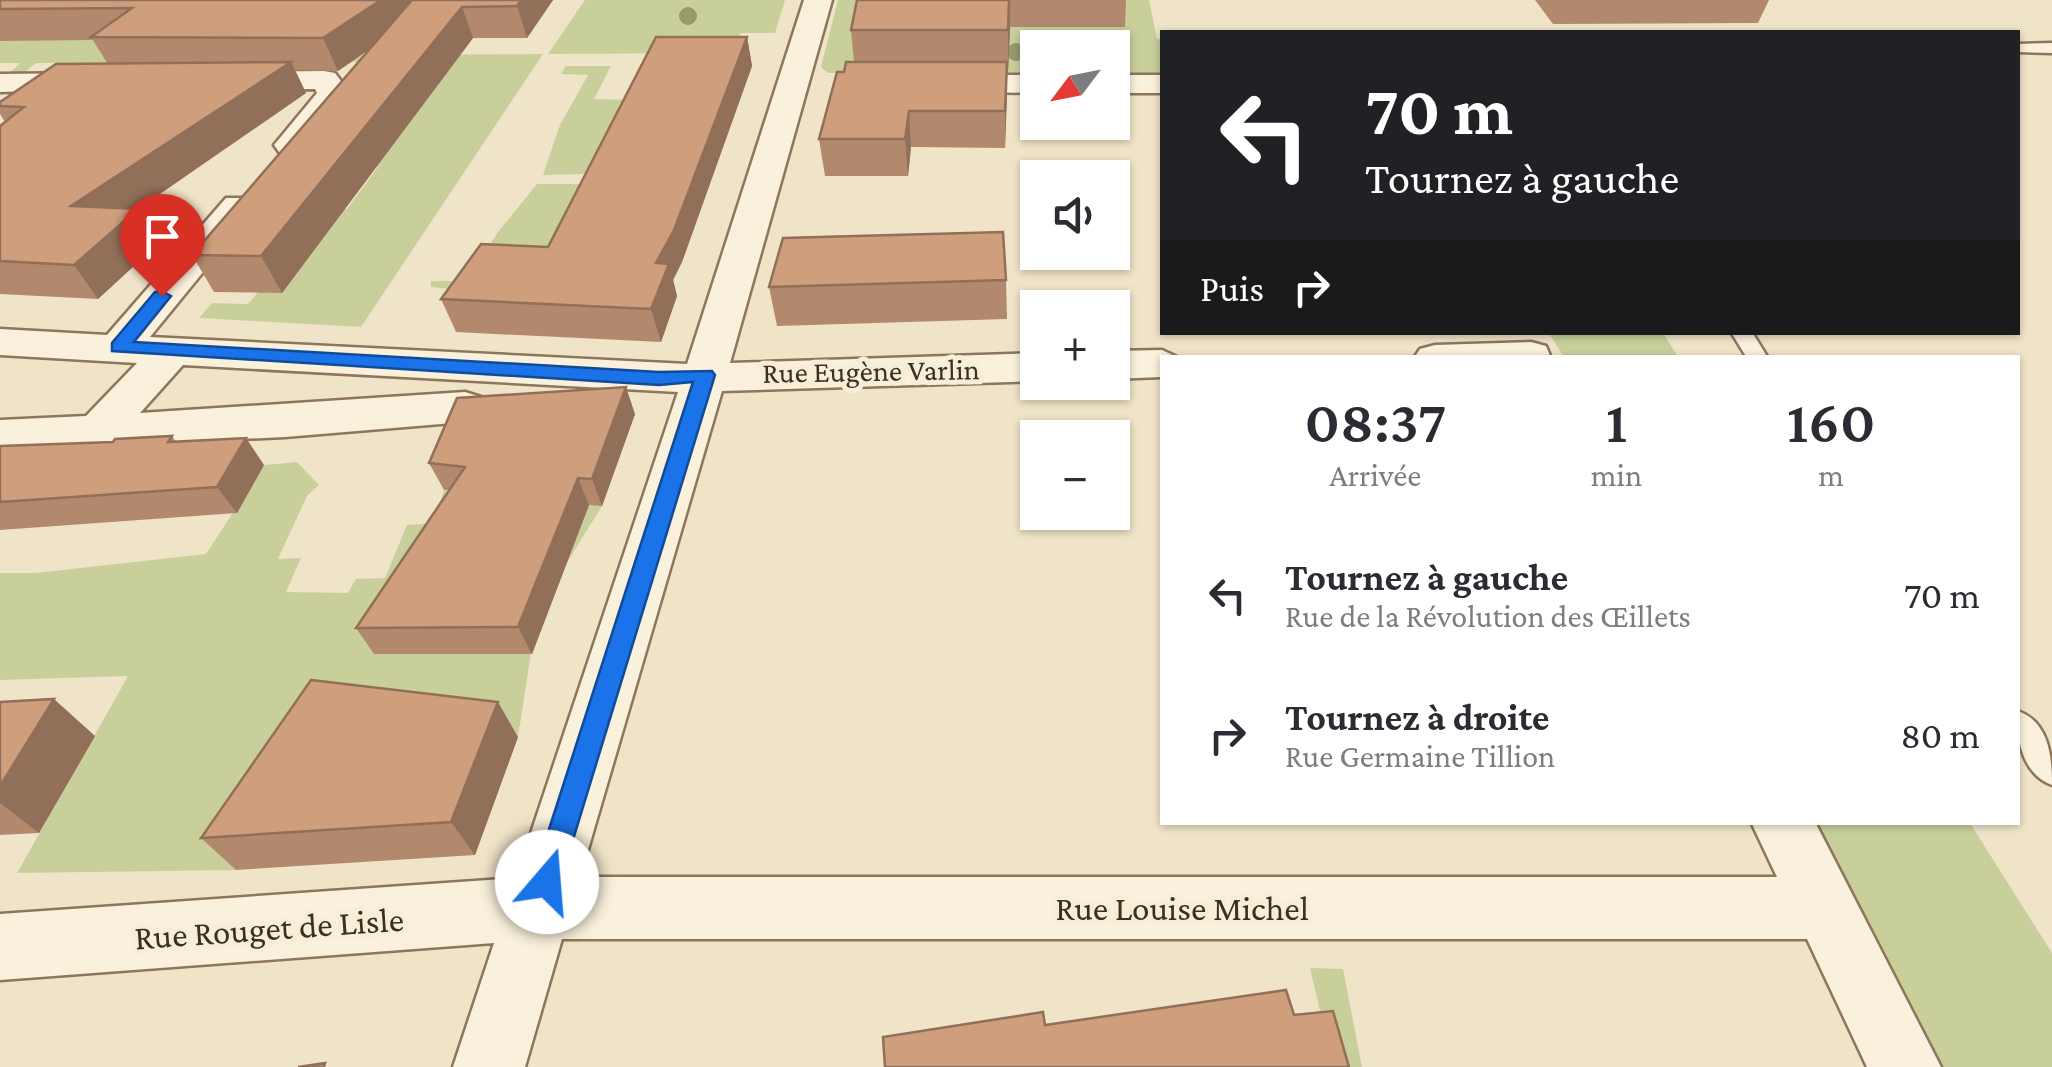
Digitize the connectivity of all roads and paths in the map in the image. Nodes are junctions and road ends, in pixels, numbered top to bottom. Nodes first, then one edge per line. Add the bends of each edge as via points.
1 (818, 0) edge
2 (2020, 48) edge
3 (2052, 48) edge
4 (120, 82) edge
5 (191, 82) edge
6 (0, 83) edge
7 (796, 84) junction
8 (833, 84) edge
9 (908, 84) edge
10 (1020, 84) edge
11 (1130, 84) edge
12 (1160, 84) edge
13 (0, 342) edge
14 (119, 347) junction
15 (1528, 348) edge
16 (174, 349) junction
17 (1463, 355) edge
18 (360, 359) junction
19 (1160, 364) edge
20 (1130, 365) edge
21 (1020, 367) edge
22 (706, 375) junction
23 (465, 407) edge
24 (317, 420) junction
25 (98, 431) junction
26 (0, 435) edge
27 (2020, 726) edge
28 (2052, 772) edge
29 (1784, 825) edge
30 (539, 908) junction
31 (1825, 908) junction
32 (0, 947) edge
33 (489, 1067) edge
34 (1905, 1067) edge

1 - 7 street
2 - 3 lane
4 - 6 street
5 - 14 street via 324,80 334,93
7 - 8 street
7 - 22 street
9 - 10 street
11 - 12 street
13 - 14 street, Rue Eugène Varlin
14 - 16 street, Rue Eugène Varlin
15 - 17 street
16 - 18 street, Rue Eugène Varlin
16 - 25 street
18 - 22 street, Rue Eugène Varlin via 659,379
18 - 24 street
19 - 20 street
21 - 22 street, Rue Eugène Varlin
22 - 30 street
23 - 24 street
24 - 25 street
25 - 26 street
27 - 28 lane
29 - 31 street
30 - 31 street, Rue Louise Michel
30 - 32 street, Rue Rouget de Lisle
30 - 33 street
31 - 34 street

